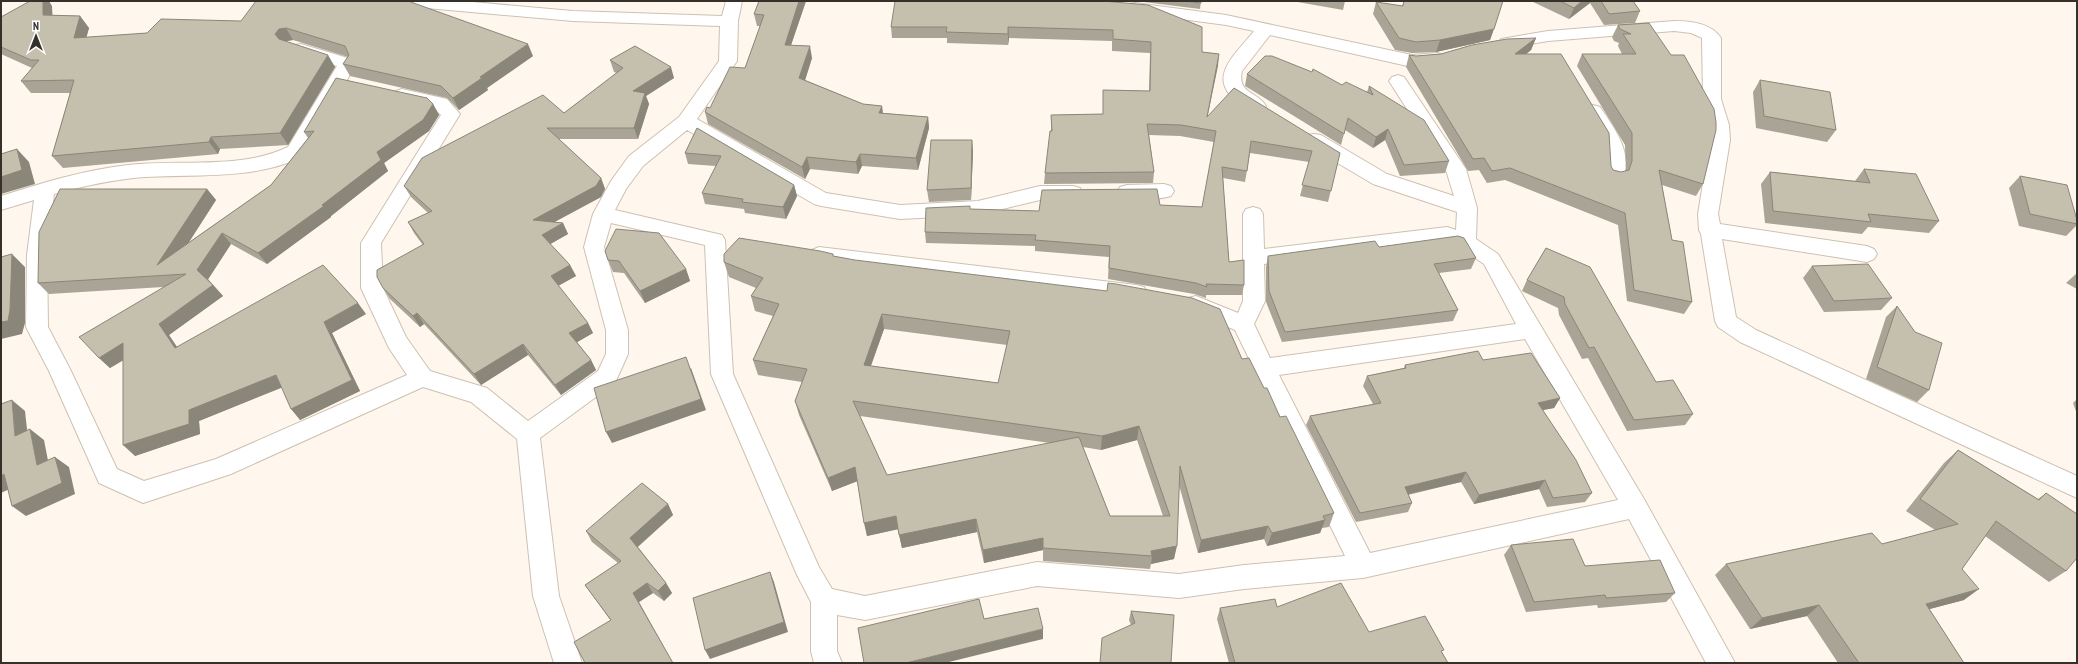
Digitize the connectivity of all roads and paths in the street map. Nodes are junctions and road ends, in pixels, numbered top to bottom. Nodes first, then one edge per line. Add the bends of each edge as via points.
1 (404, 1) edge
2 (734, 1) edge
3 (1118, 7) edge
4 (729, 22) junction
5 (1266, 28) junction
6 (1548, 36) junction
7 (293, 46) edge
8 (1492, 46) edge
9 (1451, 55) edge
10 (1559, 55) edge
11 (1398, 82) dead end
12 (385, 91) edge
13 (1585, 99) edge
14 (1270, 114) edge
15 (686, 121) junction
16 (1298, 130) edge
17 (1614, 176) edge
18 (45, 189) junction
19 (1164, 191) dead end
20 (1, 203) edge
21 (1467, 208) junction
22 (603, 214) junction
23 (1254, 214) dead end
24 (1709, 230) junction
25 (715, 240) junction
26 (1466, 242) junction
27 (738, 243) edge
28 (798, 252) edge
29 (1867, 254) dead end
30 (1254, 258) junction
31 (1154, 296) edge
32 (1178, 301) edge
33 (1243, 324) junction
34 (1531, 330) junction
35 (1264, 368) junction
36 (422, 378) junction
37 (528, 434) junction
38 (2077, 487) edge
39 (1634, 506) junction
40 (1363, 566) junction
41 (824, 600) junction
42 (568, 663) edge
43 (828, 663) edge
44 (1721, 663) edge

1 - 4 street via 573,16
2 - 4 street
3 - 5 street via 1226,20
4 - 15 street via 728,61
5 - 9 street via 1412,61
5 - 14 street via 1233,70 1230,78 1235,90
6 - 8 street
6 - 10 street
6 - 24 street via 1687,26 1699,29 1712,38 1712,99 1720,124 1720,140 1708,214
7 - 18 street via 345,63 346,83 295,152 286,158 245,165 128,172
11 - 21 street via 1456,169
12 - 36 street via 440,103 451,114 371,243 372,288 397,342
13 - 17 street via 1614,145
15 - 19 street via 822,199 900,212 978,208 1040,193
15 - 22 street via 636,161 618,186
16 - 21 street via 1380,179
18 - 20 street
18 - 36 street via 37,255 37,327 108,476 143,492 222,466
21 - 26 street
22 - 25 street
22 - 37 street via 594,247 617,330 616,354 607,377
23 - 30 street
24 - 29 street
24 - 38 street via 1724,315 1731,326 1754,339
25 - 27 street
25 - 41 street via 722,374 810,575
26 - 30 street via 1447,234
26 - 34 street via 1491,260
28 - 31 street via 1115,289
30 - 33 street via 1254,302
32 - 33 street via 1194,304
33 - 35 street
34 - 35 street
34 - 39 street
35 - 40 street
36 - 37 street via 478,395
37 - 42 street via 546,596
39 - 40 street
39 - 44 street
40 - 41 street via 1244,576 1179,586 1037,574 865,608
41 - 43 street via 824,651

